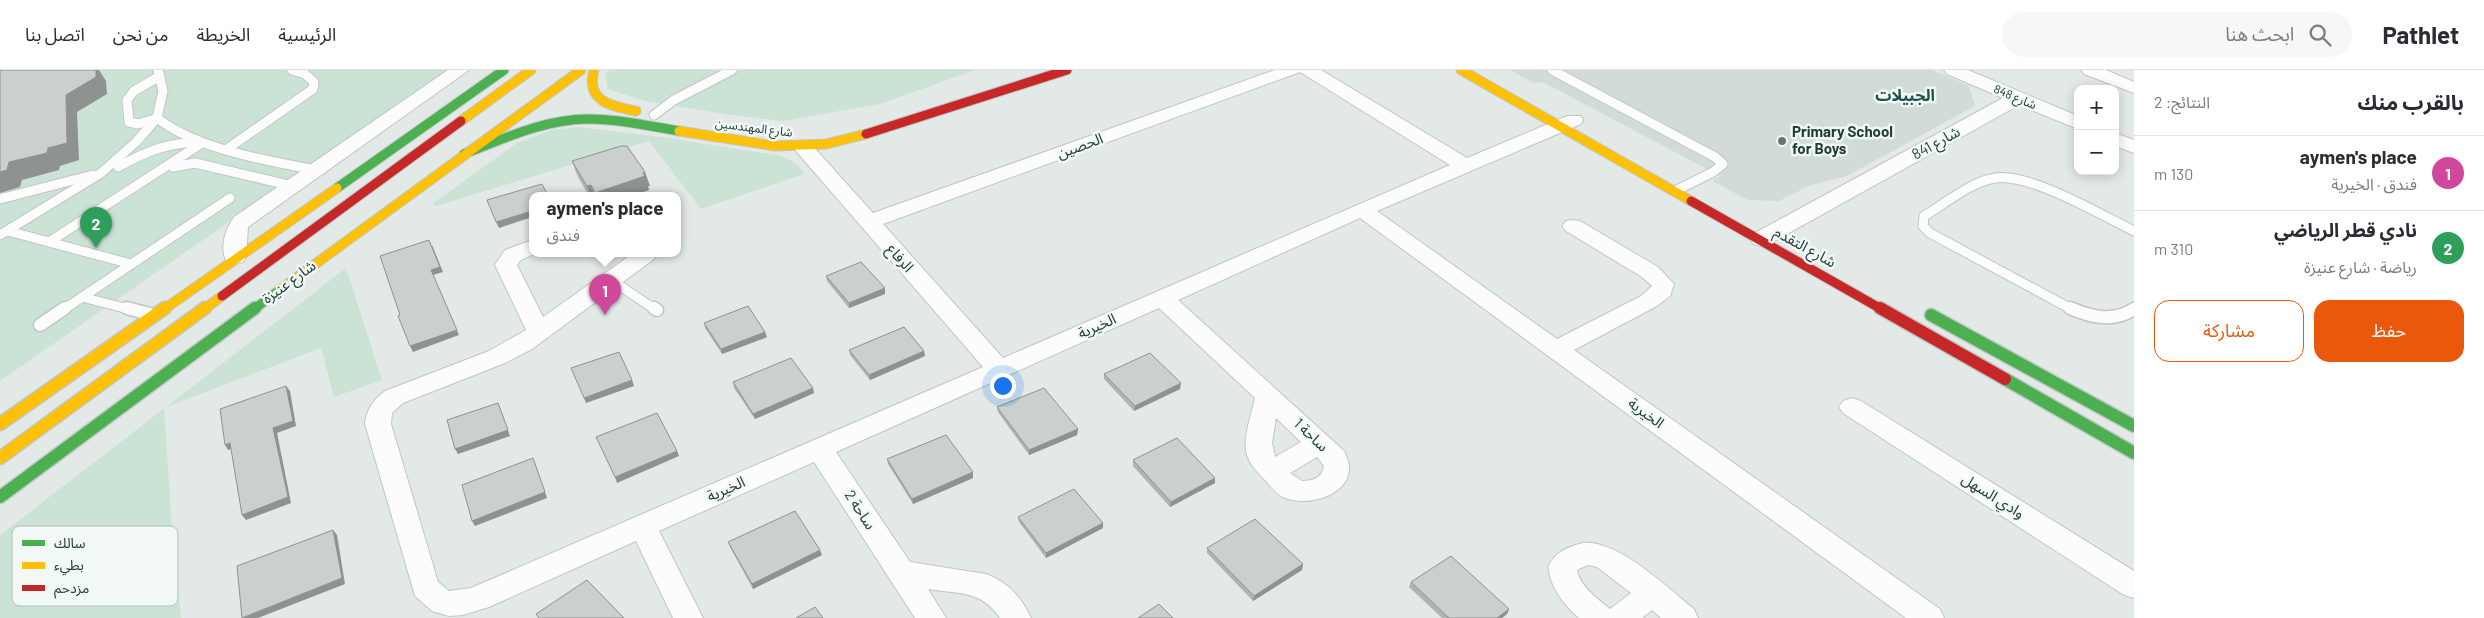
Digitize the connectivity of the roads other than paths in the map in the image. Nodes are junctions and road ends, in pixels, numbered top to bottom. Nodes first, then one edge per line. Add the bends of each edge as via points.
1 (292, 70) edge
2 (460, 70) edge
3 (504, 70) edge
4 (531, 70) edge
5 (581, 70) edge
6 (594, 70) edge
7 (732, 70) edge
8 (1067, 70) edge
9 (1292, 70) edge
10 (1307, 70) edge
11 (1461, 70) edge
12 (1484, 70) edge
13 (1552, 70) edge
14 (1953, 70) edge
15 (2090, 70) edge
16 (159, 73) edge
17 (1517, 88) dead end
18 (2134, 88) edge
19 (2016, 98) junction
20 (654, 115) junction
21 (157, 118) junction
22 (1568, 120) junction
23 (2074, 121) edge
24 (713, 124) dead end
25 (802, 138) junction
26 (2119, 140) edge
27 (202, 143) junction
28 (2134, 146) edge
29 (227, 149) junction
30 (464, 154) junction
31 (1464, 166) junction
32 (316, 170) junction
33 (162, 171) junction
34 (101, 173) junction
35 (1674, 174) dead end
36 (292, 186) junction
37 (1695, 186) junction
38 (40, 188) junction
39 (1675, 191) junction
40 (230, 198) dead end
41 (0, 199) edge
42 (57, 201) junction
43 (1362, 210) junction
44 (868, 222) junction
45 (1572, 226) dead end
46 (2134, 231) edge
47 (4, 233) edge
48 (1773, 233) junction
49 (49, 242) junction
50 (529, 248) edge
51 (642, 257) edge
52 (235, 258) junction
53 (131, 264) junction
54 (611, 280) junction
55 (82, 296) junction
56 (1162, 298) junction
57 (1917, 307) dead end
58 (2134, 308) edge
59 (657, 310) dead end
60 (153, 315) junction
61 (40, 325) dead end
62 (539, 332) junction
63 (1557, 349) junction
64 (999, 369) junction
65 (1268, 396) junction
66 (1852, 407) dead end
67 (0, 424) edge
68 (2134, 426) edge
69 (1321, 443) junction
70 (819, 448) junction
71 (2134, 453) edge
72 (0, 458) edge
73 (1272, 471) junction
74 (0, 497) edge
75 (642, 526) junction
76 (901, 573) junction
77 (2134, 586) edge
78 (1653, 593) junction
79 (447, 611) edge
80 (1009, 616) edge
81 (688, 618) edge
82 (932, 618) edge
83 (1600, 618) edge
84 (1620, 618) edge
85 (1683, 618) edge
86 (1929, 618) edge

1 - 29 lane via 305,74 314,82 313,89
2 - 32 street
3 - 52 main road
4 - 72 main road
5 - 30 main road, شارع عنيزة
6 - 20 main road, شارع المهندسين via 590,85 602,101
7 - 20 lane via 674,100
8 - 25 main road, شارع المهندسين via 872,133 835,142
9 - 44 street, الحصين
10 - 31 street
11 - 22 main road, شارع التقدم
12 - 17 main road
13 - 37 lane via 1723,164
14 - 19 street, شارع 848
15 - 18 street
16 - 21 lane via 162,100
16 - 21 lane via 134,90 126,100 129,122 138,124
19 - 23 street, شارع 848
19 - 48 street, شارع 841
20 - 24 main road, شارع المهندسين
21 - 27 lane via 172,131
21 - 34 lane via 129,150
22 - 31 street, الخيرية
22 - 39 main road, شارع التقدم
25 - 30 main road, شارع المهندسين via 775,146 579,118 533,128
25 - 44 street, الرفاع
26 - 28 street
27 - 29 lane
27 - 33 lane
27 - 34 lane via 158,146
29 - 32 lane
30 - 74 main road, شارع عنيزة
31 - 43 street, الخيرية
32 - 36 street
33 - 36 lane via 195,164
33 - 49 lane
34 - 38 lane
34 - 42 lane
35 - 37 main road
36 - 52 street via 241,222 236,229
37 - 39 lane
38 - 41 lane
38 - 42 lane
39 - 48 main road, شارع التقدم
40 - 53 lane
42 - 47 lane
43 - 56 street, الخيرية
43 - 63 street, الخيرية
44 - 64 street, الرفاع
45 - 63 street via 1650,272 1662,284 1662,291
46 - 58 lane via 2033,184 2007,177 1987,180 1924,216 1921,221 1926,231 1936,237 2071,309 2095,317 2112,318 2128,314
47 - 49 lane
48 - 71 main road, شارع التقدم
49 - 53 lane
50 - 62 street via 513,255 506,265
51 - 54 street, الخيرية
52 - 60 main road
53 - 55 lane
54 - 59 lane
54 - 62 street, الخيرية
55 - 60 lane
55 - 61 lane
56 - 64 street, الخيرية
56 - 65 street, ساحة 1
57 - 68 main road
60 - 67 main road
62 - 79 street, الخيرية via 504,353 394,397 378,414 378,424 425,587
63 - 86 street, الخيرية
64 - 70 street, الخيرية
65 - 69 street, ساحة 1
65 - 73 street, ساحة 1 via 1259,448 1262,460
66 - 77 street, وادي السهل
69 - 73 street
69 - 73 street, ساحة 1 via 1339,466 1338,475 1331,482 1302,492 1289,487
70 - 75 street, الخيرية
70 - 76 street, ساحة 2
75 - 79 street, الخيرية
75 - 81 street
76 - 80 street via 986,586 1000,596
76 - 82 street, ساحة 2
78 - 83 street via 1607,558 1597,554 1569,558 1562,566 1567,586
78 - 84 street
78 - 85 street

